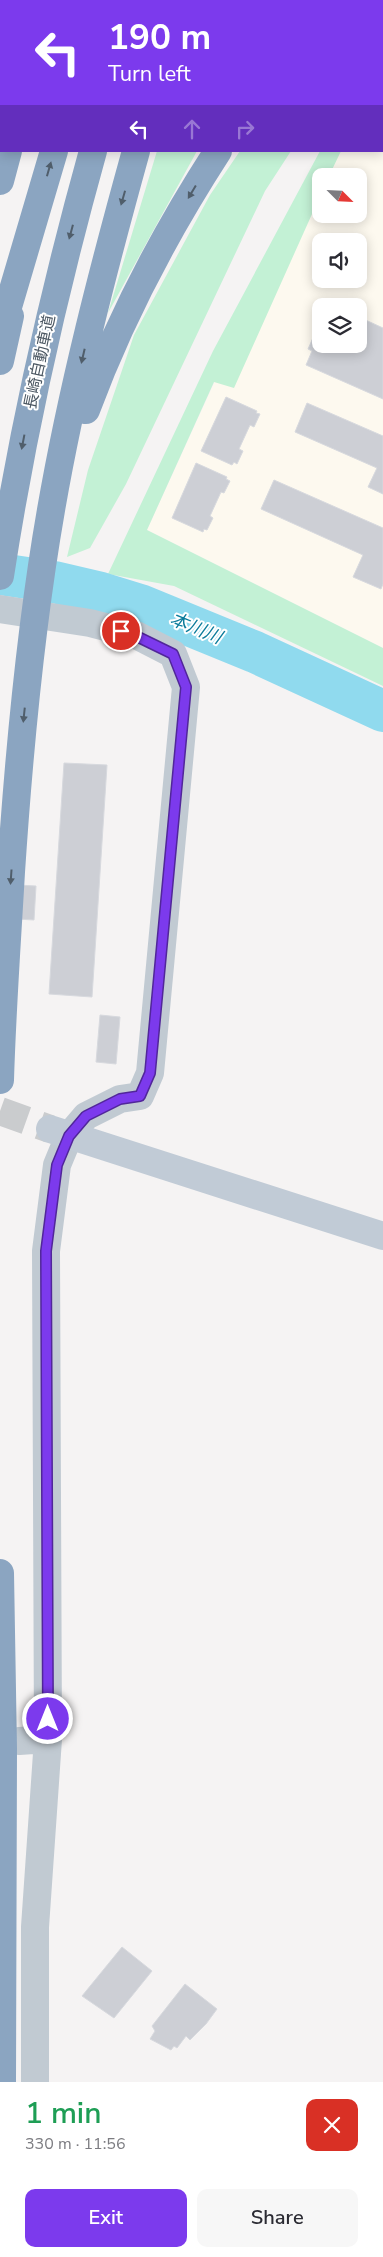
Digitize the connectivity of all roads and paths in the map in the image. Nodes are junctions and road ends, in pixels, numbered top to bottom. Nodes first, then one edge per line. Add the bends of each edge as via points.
1 (8, 152) edge
2 (54, 152) edge
3 (93, 152) edge
4 (136, 152) edge
5 (217, 152) edge
6 (0, 180) edge
7 (22, 266) junction
8 (0, 334) edge
9 (0, 361) edge
10 (53, 511) junction
11 (0, 576) edge
12 (0, 609) edge
13 (0, 1080) edge
14 (59, 1132) junction
15 (383, 1236) edge
16 (0, 1573) edge
17 (0, 1713) edge
18 (48, 1739) junction
19 (11, 1745) junction
20 (2, 2082) edge
21 (35, 2082) edge

1 - 6 highway
7 -> 2 highway
3 -> 11 highway, 長崎自動車道 via 39,364
4 -> 10 highway via 96,300
5 -> 10 highway via 174,221 120,326 81,423
7 - 8 highway
7 - 9 highway
10 -> 13 highway via 29,666 16,793
12 - 14 street via 90,623 136,636 173,654 186,687 150,1073 140,1096 120,1099
14 - 15 street
14 - 18 street via 46,1251
16 - 19 highway
17 - 19 highway
18 - 19 street
18 - 21 street via 35,1926
19 - 20 highway

